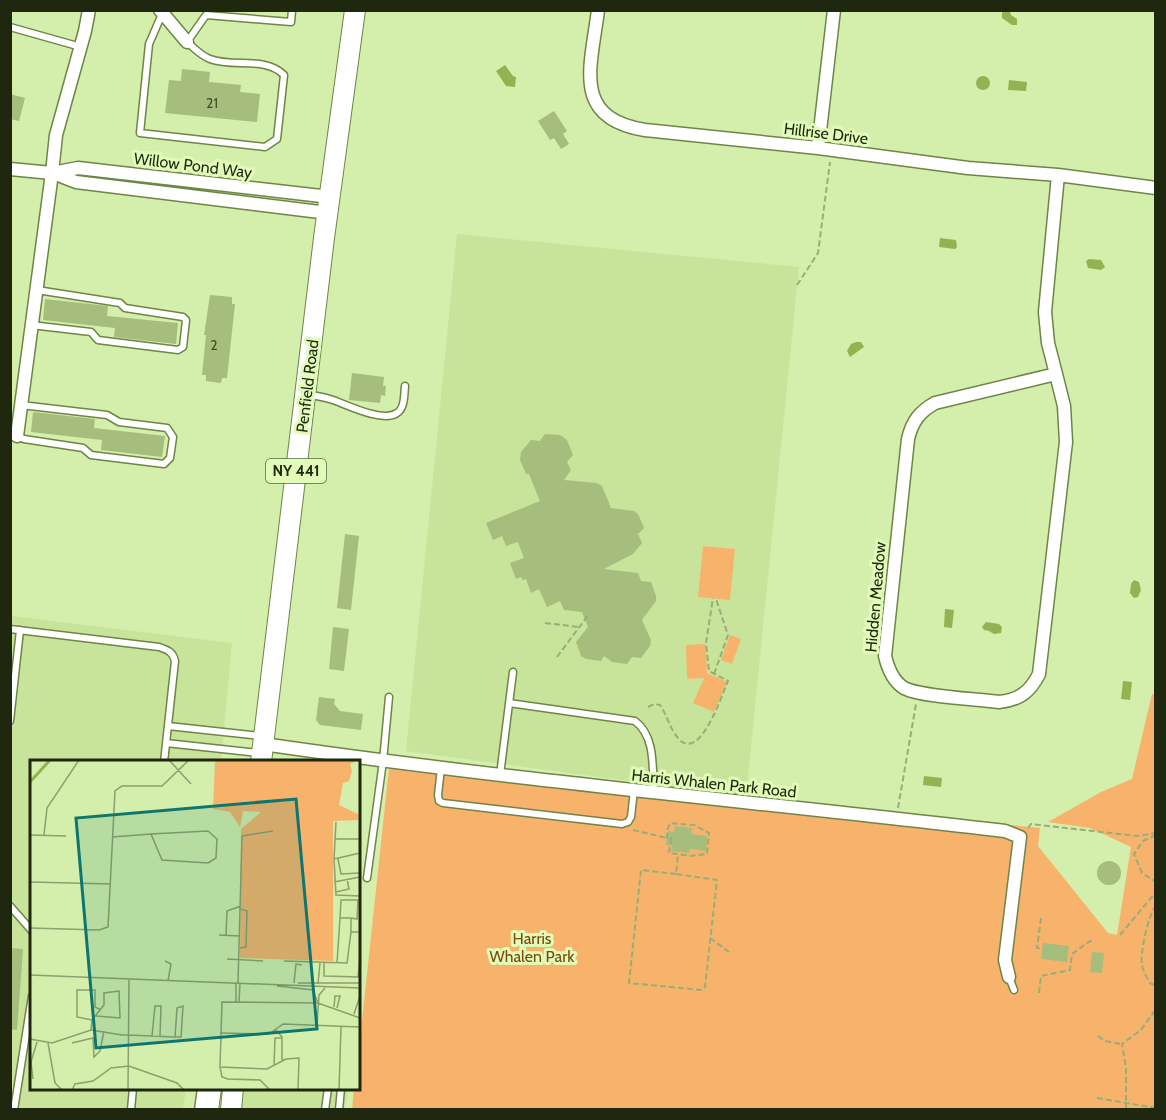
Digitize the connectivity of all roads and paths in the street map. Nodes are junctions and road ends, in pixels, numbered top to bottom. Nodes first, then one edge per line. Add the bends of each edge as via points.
1 (89, 10) edge
2 (292, 10) edge
3 (355, 10) edge
4 (598, 10) edge
5 (834, 10) edge
6 (161, 12) edge
7 (10, 27) edge
8 (187, 42) junction
9 (81, 47) junction
10 (818, 148) junction
11 (831, 150) junction
12 (10, 169) edge
13 (52, 173) junction
14 (1058, 175) junction
15 (1155, 188) edge
16 (329, 205) junction
17 (797, 285) dead end
18 (36, 290) junction
19 (31, 325) junction
20 (1056, 374) junction
21 (405, 386) dead end
22 (305, 394) junction
23 (20, 405) junction
24 (17, 435) joint
25 (589, 614) dead end
26 (545, 623) dead end
27 (579, 627) junction
28 (10, 629) edge
29 (20, 630) junction
30 (557, 657) dead end
31 (513, 672) dead end
32 (714, 674) junction
33 (918, 693) junction
34 (389, 697) dead end
35 (509, 703) junction
36 (648, 707) dead end
37 (10, 721) edge
38 (168, 726) junction
39 (166, 743) junction
40 (263, 749) edge
41 (164, 760) edge
42 (383, 761) junction
43 (441, 768) junction
44 (500, 775) junction
45 (634, 790) junction
46 (654, 793) junction
47 (896, 819) junction
48 (628, 822) junction
49 (1155, 834) edge
50 (1020, 837) junction
51 (667, 838) junction
52 (678, 854) junction
53 (676, 874) junction
54 (367, 879) dead end
55 (1155, 882) edge
56 (1155, 892) edge
57 (1155, 905) edge
58 (12, 911) edge
59 (1041, 918) dead end
60 (30, 928) edge
61 (1120, 935) dead end
62 (710, 938) junction
63 (1095, 942) dead end
64 (1042, 949) dead end
65 (729, 952) dead end
66 (1009, 977) joint
67 (1155, 986) edge
68 (1014, 990) dead end
69 (1039, 993) dead end
70 (30, 1009) edge
71 (1155, 1009) edge
72 (1098, 1036) dead end
73 (1122, 1044) junction
74 (134, 1090) edge
75 (201, 1090) edge
76 (328, 1090) edge
77 (341, 1090) edge
78 (1097, 1098) dead end
79 (1126, 1103) junction
80 (1155, 1108) edge
81 (14, 1110) edge
82 (131, 1110) edge
83 (198, 1110) edge
84 (325, 1110) edge
85 (339, 1110) edge
86 (1126, 1110) edge

1 - 9 street
2 - 8 lane via 291,22 206,15
3 - 16 main road, Penfield Road / NY 441
4 - 10 street, Hillrise Drive via 591,83 596,105 612,121 645,130
5 - 10 street
6 - 8 street
6 - 8 lane via 149,44 140,133 265,147 277,139 284,75 275,66 211,60
7 - 9 lane
9 - 13 street via 56,135
10 - 11 street, Hillrise Drive
11 - 14 street, Hillrise Drive
11 - 17 path via 818,253
12 - 13 street, Willow Pond Way
13 - 16 street, Willow Pond Way via 78,168
13 - 18 street
14 - 15 street, Hillrise Drive
14 - 20 street, Hidden Meadow via 1045,312
16 - 22 main road, Penfield Road / NY 441
18 - 19 street
18 - 19 lane via 183,317 183,347 178,350 98,340 91,332
19 - 23 street
20 - 33 street, Hidden Meadow via 1066,442 1039,674 1027,692 1011,701
20 - 33 street, Hidden Meadow via 935,403 923,410 911,427 885,656 887,668 898,683
21 - 22 lane via 403,406 391,416 363,413 333,400
22 - 40 main road, Penfield Road / NY 441
23 - 24 street
23 - 24 lane via 106,415 119,422 167,428 173,437 170,458 164,464 91,455 83,448
25 - 27 path
26 - 27 path
27 - 30 path
28 - 29 lane
29 - 37 lane
29 - 38 lane via 169,651 175,661
31 - 35 lane
32 - 32 path via 709,671 706,643 714,599 728,635
32 - 36 path via 728,681 700,740 683,742 660,705
33 - 47 path
34 - 42 lane
35 - 44 lane
35 - 46 lane via 635,721 648,736
38 - 39 lane
38 - 40 lane
39 - 40 lane
39 - 41 lane
40 - 42 street, Harris Whalen Park Road
42 - 43 street, Harris Whalen Park Road
42 - 54 lane
43 - 44 street, Harris Whalen Park Road
43 - 48 lane via 438,795 443,803
44 - 45 street, Harris Whalen Park Road
45 - 46 street, Harris Whalen Park Road
45 - 48 lane
46 - 47 street, Harris Whalen Park Road
47 - 50 street, Harris Whalen Park Road via 1005,831
48 - 51 path via 634,831
49 - 50 path via 1137,836 1031,824
49 - 55 path via 1143,841 1134,854 1142,873
50 - 66 street via 1005,960
51 - 52 path via 671,838 669,853
51 - 52 path via 670,823 694,825 709,833 707,855
52 - 53 path
53 - 62 path via 717,880
53 - 62 path via 641,870 628,983 702,990
56 - 61 path
57 - 67 path via 1142,967
58 - 60 lane
59 - 64 path via 1036,948
62 - 65 path
63 - 69 path via 1090,941 1070,954 1070,970 1041,976
66 - 68 lane
70 - 81 lane
71 - 73 path via 1141,1030
72 - 73 path
73 - 79 path
74 - 82 lane
75 - 83 lane
76 - 84 lane
77 - 85 lane
78 - 79 path
79 - 80 path
79 - 86 path

